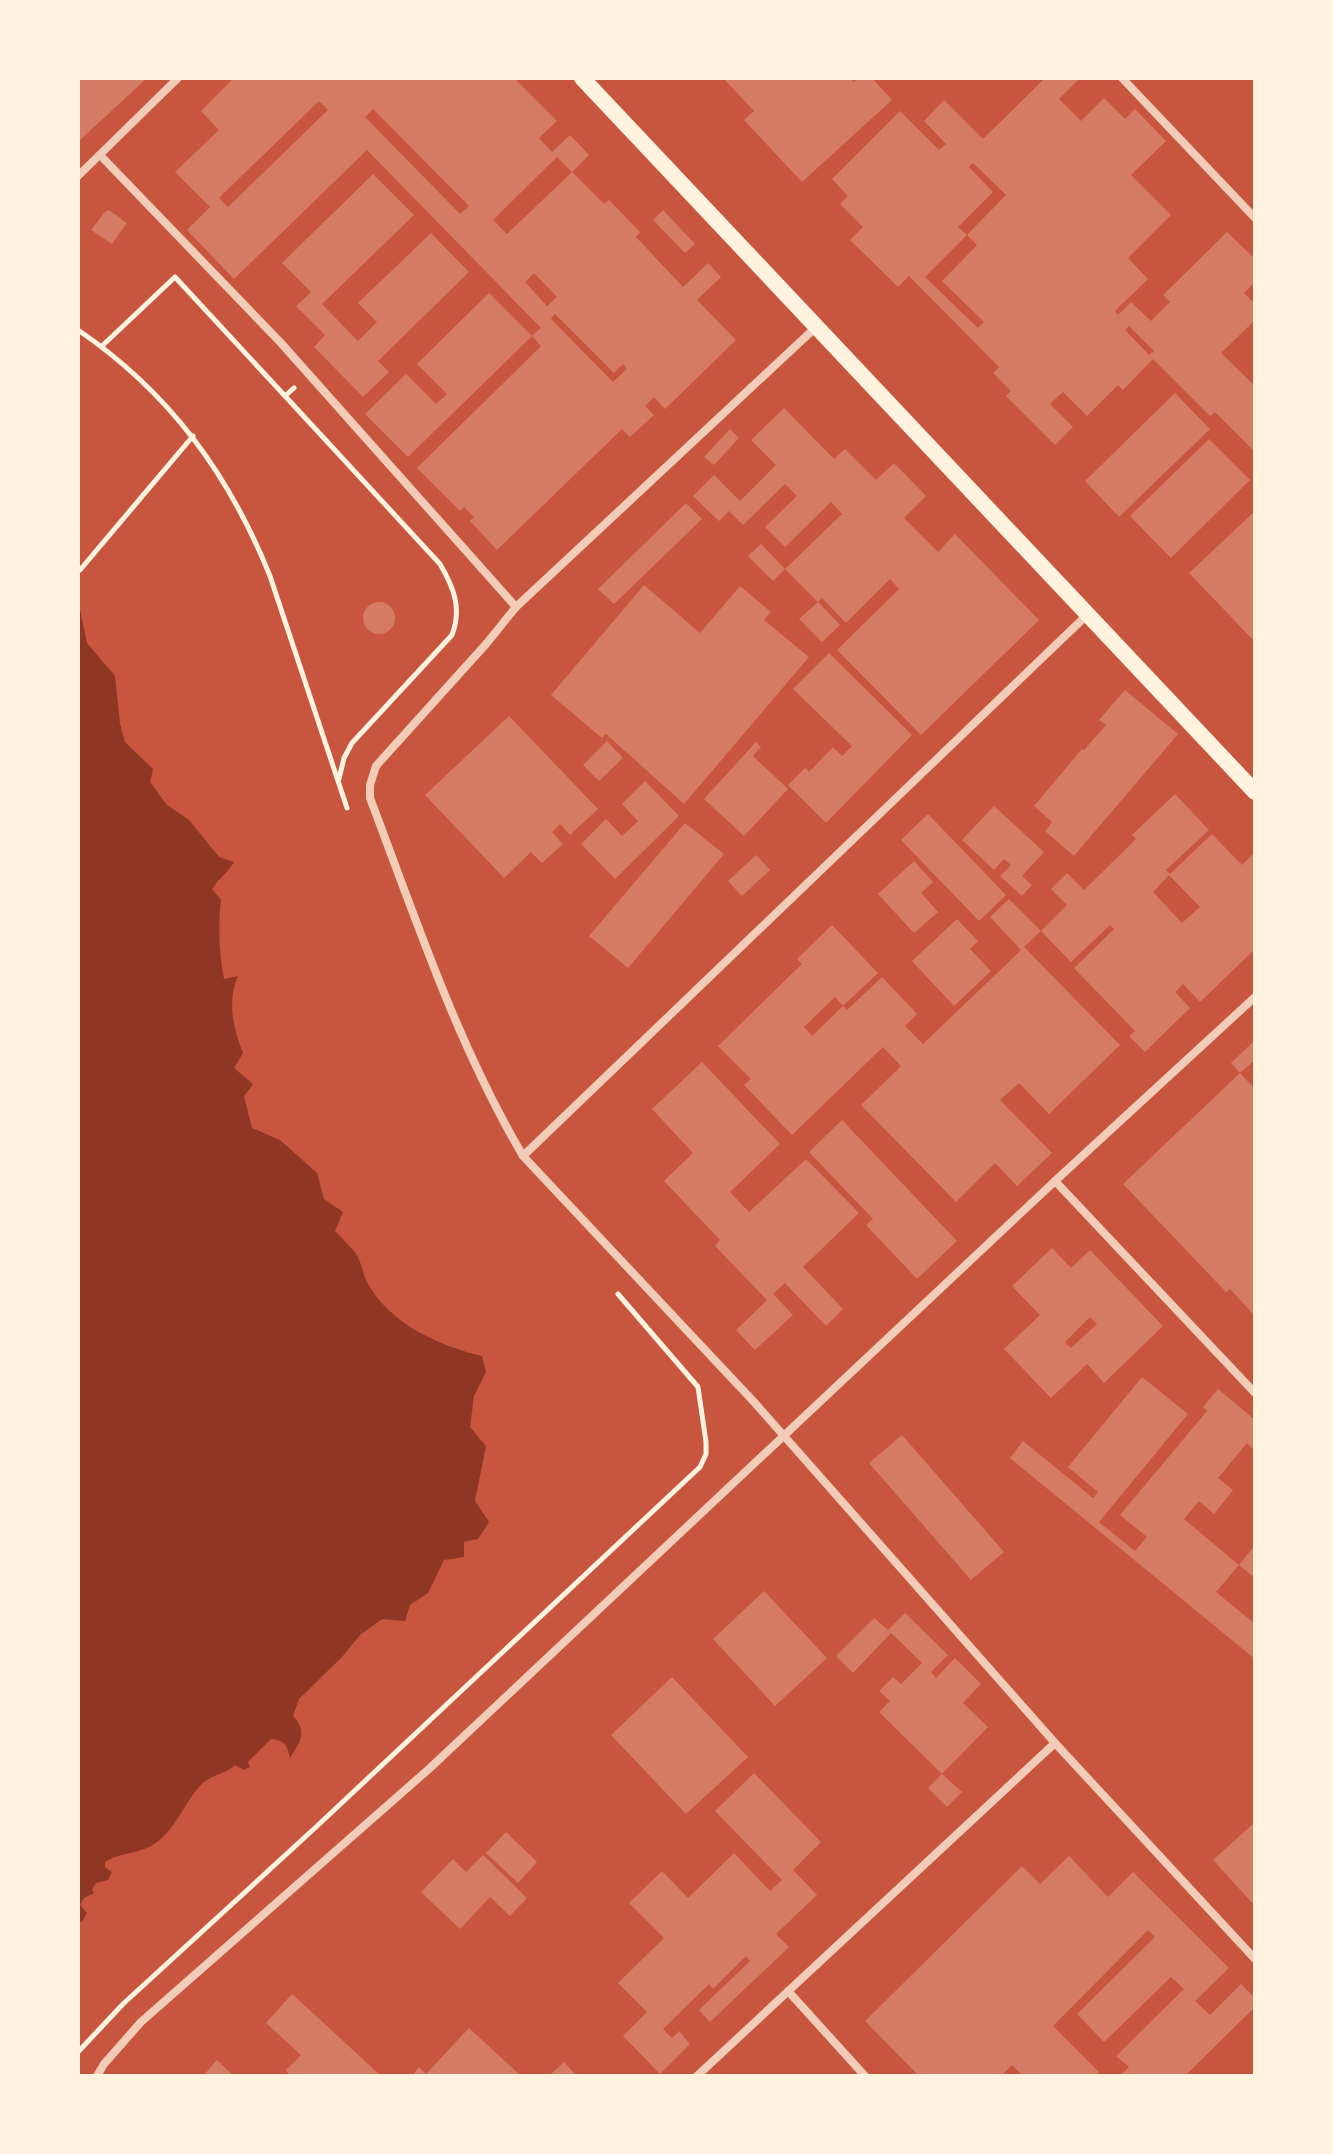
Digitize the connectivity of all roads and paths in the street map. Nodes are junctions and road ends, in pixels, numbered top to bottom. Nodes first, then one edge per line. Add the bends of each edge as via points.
1 (178, 78) edge
2 (582, 78) edge
3 (1122, 78) edge
4 (100, 155) junction
5 (78, 176) edge
6 (1255, 218) edge
7 (815, 328) junction
8 (78, 330) edge
9 (102, 346) junction
10 (309, 374) junction
11 (285, 396) junction
12 (193, 436) junction
13 (80, 570) dead end
14 (516, 607) junction
15 (1089, 614) junction
16 (340, 788) junction
17 (1255, 792) edge
18 (351, 817) dead end
19 (1255, 997) edge
20 (523, 1156) junction
21 (1055, 1181) junction
22 (612, 1288) dead end
23 (1255, 1393) edge
24 (784, 1437) junction
25 (1055, 1743) junction
26 (1255, 1959) edge
27 (788, 1991) junction
28 (78, 2052) edge
29 (97, 2076) edge
30 (697, 2076) edge
31 (865, 2076) edge

1 - 4 street
2 - 7 main road
3 - 6 street
4 - 5 street
4 - 10 street
7 - 14 street
7 - 15 main road
8 - 9 path
9 - 11 path via 175,277
9 - 12 path via 156,393
10 - 11 path
10 - 14 street
11 - 16 path via 440,564 456,598 452,635 352,743 341,766
12 - 13 path
12 - 16 path via 259,549
14 - 20 street via 376,766 370,798 454,1018
15 - 17 main road
15 - 20 street
16 - 18 path
19 - 21 street
20 - 24 street
21 - 23 street
21 - 24 street
22 - 28 path via 698,1387 706,1442 700,1467 123,2004
24 - 25 street
24 - 29 street via 430,1768 141,2022
25 - 26 street
25 - 27 street
27 - 30 street
27 - 31 street

